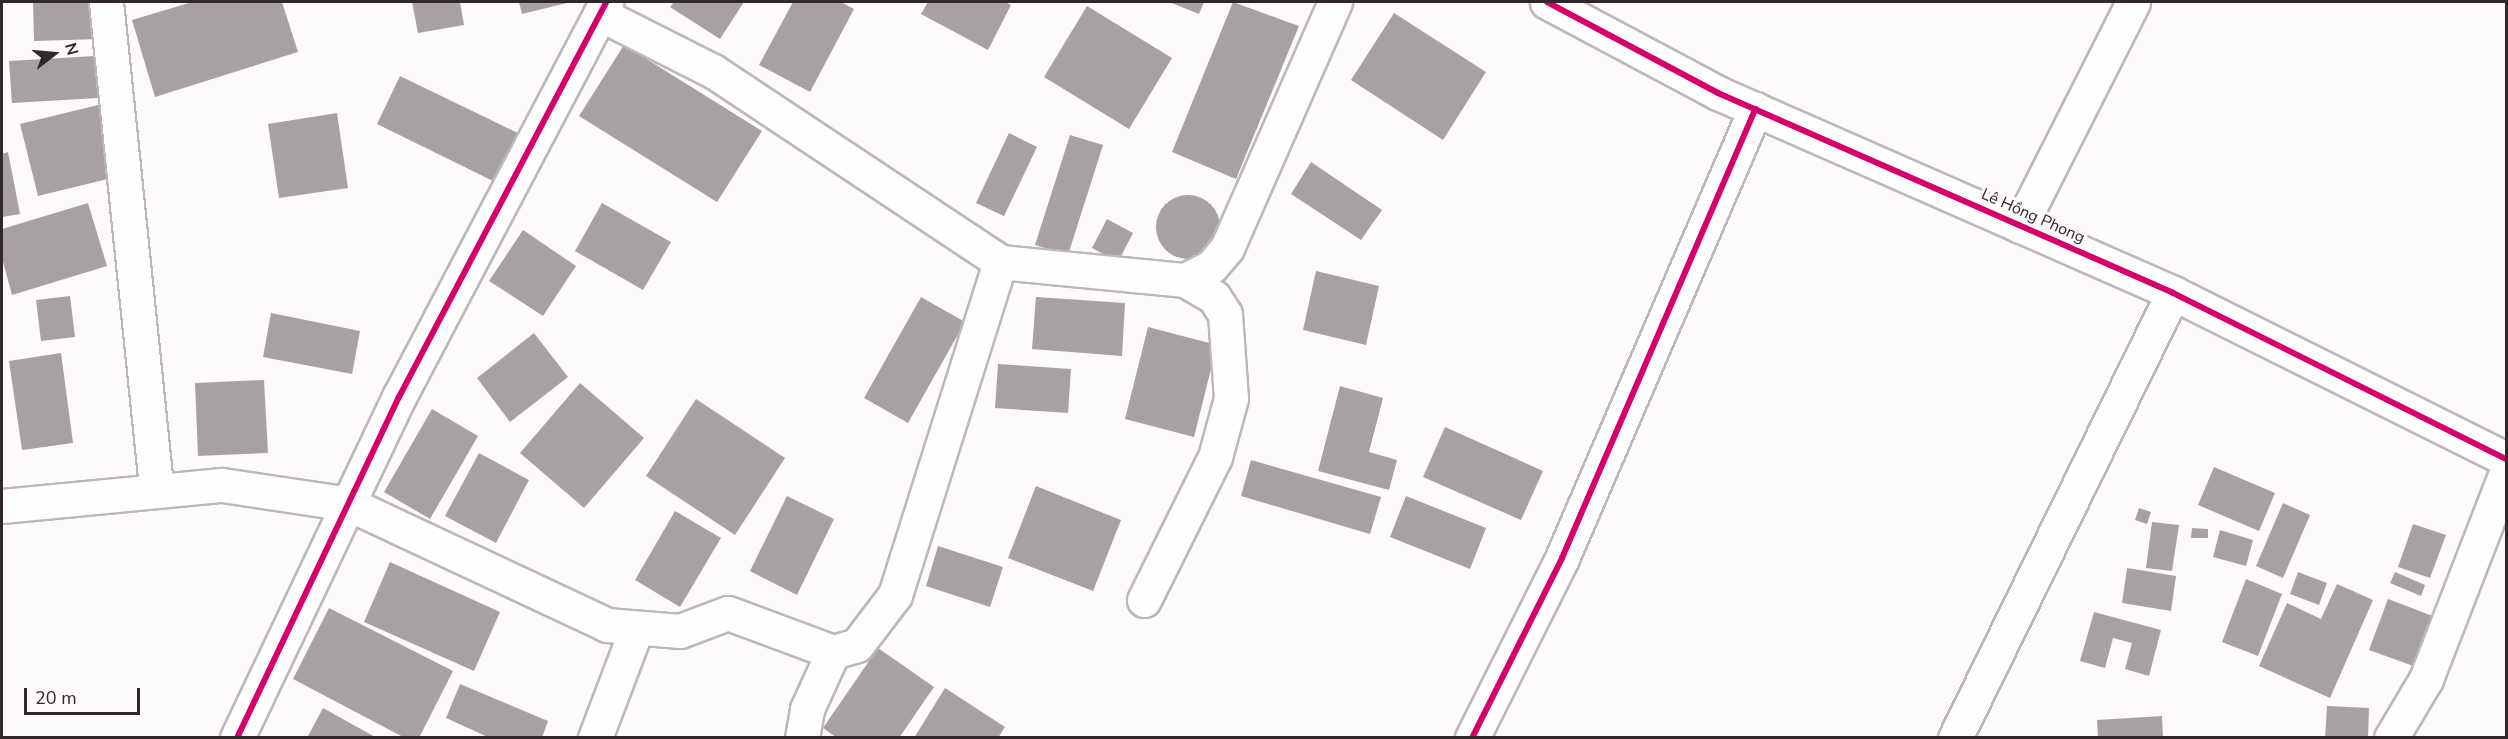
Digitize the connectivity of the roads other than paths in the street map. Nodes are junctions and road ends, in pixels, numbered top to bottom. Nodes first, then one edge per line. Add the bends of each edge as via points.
1 (106, 2) edge
2 (1335, 2) edge
3 (1547, 2) edge
4 (2133, 2) edge
5 (603, 8) edge
6 (1755, 108) junction
7 (2020, 226) junction
8 (1000, 262) junction
9 (1185, 280) junction
10 (2173, 293) junction
11 (2506, 459) edge
12 (2506, 473) edge
13 (156, 489) junction
14 (349, 504) junction
15 (2, 506) edge
16 (1144, 600) dead end
17 (636, 630) junction
18 (833, 652) junction
19 (237, 738) edge
20 (595, 738) edge
21 (802, 738) edge
22 (1472, 738) edge
23 (1955, 738) edge
24 (2391, 738) edge

1 - 13 street
2 - 9 street via 1227,248 1211,267
3 - 6 street, Lê Hồng Phong
4 - 7 street
5 - 8 street via 713,71
5 - 14 street via 399,398
6 - 7 street, Lê Hồng Phong
6 - 22 street via 1566,547
7 - 10 street, Lê Hồng Phong
8 - 9 street
8 - 18 street via 895,595 857,645
9 - 16 street via 1214,297 1225,314 1231,398 1215,457
10 - 11 street, Lê Hồng Phong
10 - 23 street
12 - 24 street via 2426,679
13 - 14 street via 222,485
13 - 15 street
14 - 17 street via 607,625
14 - 19 street
17 - 18 street via 680,632 728,613
17 - 20 street
18 - 21 street via 807,709

